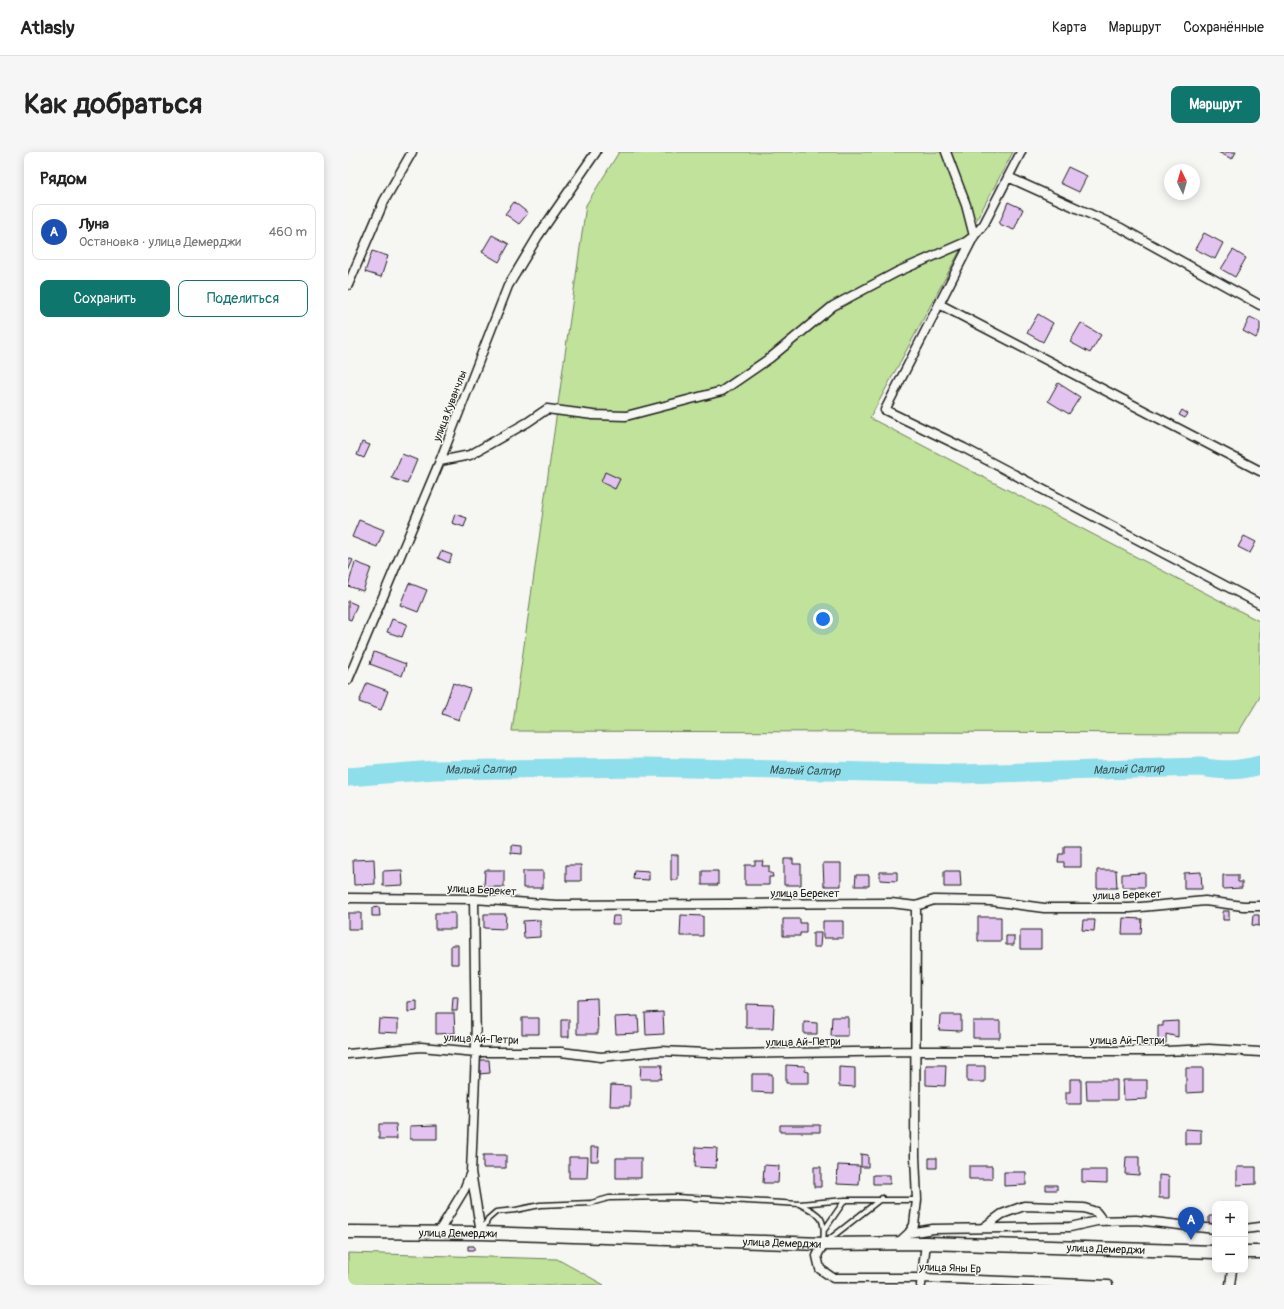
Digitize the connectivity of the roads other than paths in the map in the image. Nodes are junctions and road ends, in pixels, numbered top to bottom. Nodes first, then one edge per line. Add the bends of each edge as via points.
1 (412, 152) edge
2 (596, 152) edge
3 (946, 152) edge
4 (1021, 152) edge
5 (1008, 177) junction
6 (974, 236) junction
7 (348, 285) edge
8 (939, 304) junction
9 (1260, 305) edge
10 (440, 461) junction
11 (1260, 471) edge
12 (1260, 604) edge
13 (348, 680) edge
14 (348, 898) edge
15 (474, 899) junction
16 (916, 906) junction
17 (1260, 906) edge
18 (915, 1051) junction
19 (476, 1052) junction
20 (1260, 1052) edge
21 (348, 1054) edge
22 (471, 1172) junction
23 (882, 1198) junction
24 (845, 1200) junction
25 (917, 1200) junction
26 (800, 1204) junction
27 (1103, 1221) junction
28 (1260, 1227) edge
29 (983, 1228) junction
30 (825, 1229) junction
31 (1212, 1229) edge
32 (1248, 1229) edge
33 (348, 1232) edge
34 (438, 1233) junction
35 (481, 1233) junction
36 (909, 1233) junction
37 (926, 1243) junction
38 (823, 1244) junction
39 (897, 1244) junction
40 (1212, 1252) edge
41 (1248, 1252) edge
42 (1260, 1252) edge
43 (1232, 1273) edge
44 (921, 1282) edge
45 (1108, 1285) edge
46 (1230, 1285) edge

1 - 7 street via 384,201
2 - 10 street, улица Куванчлы via 538,236 508,286
3 - 6 street via 966,205
4 - 5 street
5 - 6 street via 984,224
5 - 9 street via 1121,228
6 - 8 street
6 - 10 street via 833,306 770,358 722,391 626,416 547,409 470,455
8 - 11 street
8 - 12 street via 885,410 964,448
10 - 13 street, улица Куванчлы
14 - 15 street, улица Берекет
15 - 16 street, улица Берекет via 556,905 891,903
15 - 19 street
16 - 17 street, улица Берекет via 934,900 991,901 1044,908 1130,908 1205,901
16 - 18 street
18 - 19 street, улица Ай-Петри via 728,1054 661,1051 601,1057 561,1052
18 - 20 street, улица Ай-Петри via 1209,1049
18 - 25 street via 914,1156
19 - 21 street, улица Ай-Петри via 421,1047
19 - 22 street
22 - 34 street via 464,1190
22 - 35 street
23 - 24 lane
23 - 25 lane
23 - 38 lane
24 - 26 lane
24 - 30 lane
25 - 36 street via 915,1221
26 - 30 lane via 821,1217
26 - 35 lane via 676,1197 608,1198 591,1203 540,1205 496,1212 488,1218
27 - 29 street via 1070,1228
27 - 29 street via 1096,1212 1084,1208 1024,1206 1002,1214
27 - 31 street via 1136,1220
28 - 32 street
29 - 36 street via 933,1229
30 - 38 lane
33 - 34 main road, улица Демерджи
34 - 35 main road, улица Демерджи
35 - 38 main road, улица Демерджи
36 - 39 street
37 - 39 main road, улица Демерджи
37 - 40 main road, улица Демерджи
37 - 44 street
38 - 39 main road, улица Демерджи
38 - 44 street, улица Яны Ер via 818,1256 820,1269 833,1278
41 - 42 main road
43 - 46 street
44 - 45 street, улица Яны Ер

